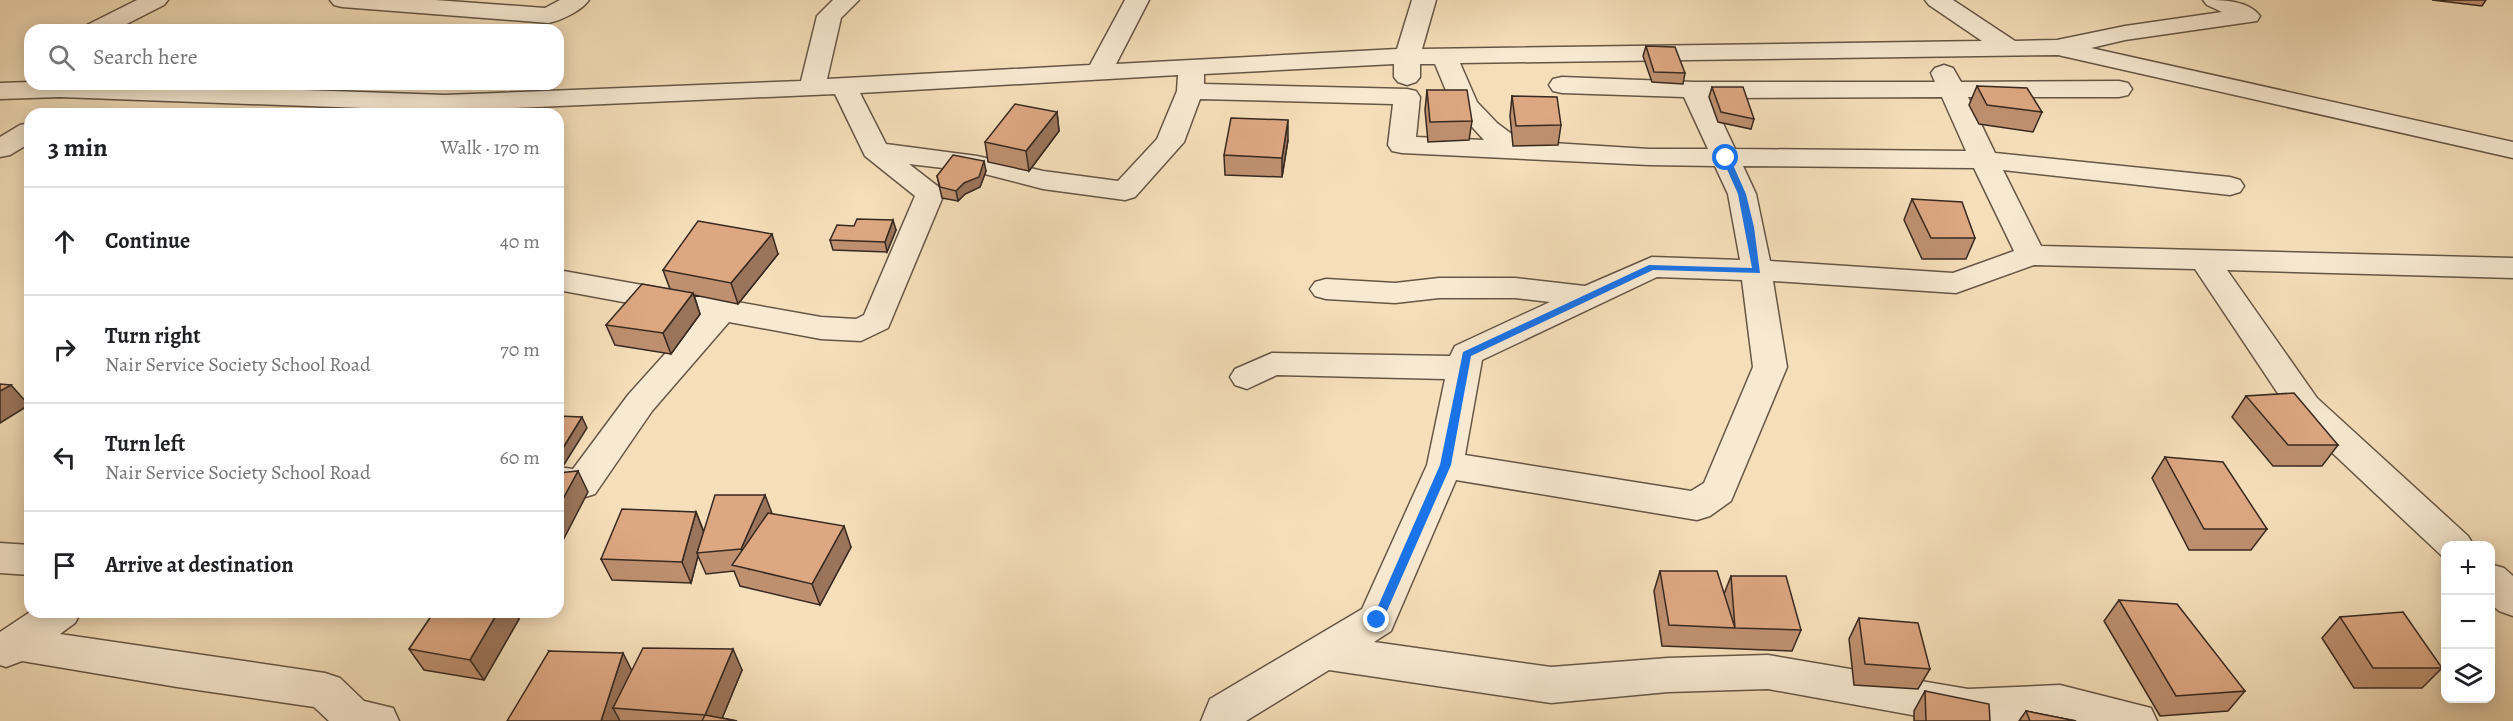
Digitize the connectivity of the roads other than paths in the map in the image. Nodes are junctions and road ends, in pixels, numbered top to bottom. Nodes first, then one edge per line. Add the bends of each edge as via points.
1 (156, 0) edge
2 (342, 0) edge
3 (577, 0) edge
4 (847, 0) edge
5 (1137, 0) edge
6 (1424, 0) edge
7 (1937, 0) edge
8 (2215, 0) edge
9 (108, 24) edge
10 (2056, 48) junction
11 (2010, 49) junction
12 (1933, 50) junction
13 (1444, 56) junction
14 (1407, 57) junction
15 (1099, 72) junction
16 (1191, 79) junction
17 (1562, 85) dead end
18 (844, 86) junction
19 (24, 88) edge
20 (812, 88) junction
21 (2119, 89) dead end
22 (99, 90) joint
23 (1694, 90) junction
24 (1951, 90) junction
25 (0, 92) edge
26 (1407, 97) junction
27 (69, 108) edge
28 (24, 135) edge
29 (0, 149) edge
30 (1514, 149) junction
31 (875, 150) junction
32 (2513, 150) edge
33 (1726, 158) junction
34 (1984, 160) junction
35 (2230, 186) dead end
36 (2031, 255) junction
37 (2205, 261) junction
38 (2513, 268) edge
39 (1756, 271) junction
40 (564, 281) edge
41 (1326, 289) dead end
42 (1589, 297) junction
43 (721, 311) junction
44 (1464, 368) junction
45 (1247, 377) dead end
46 (1445, 465) junction
47 (564, 481) edge
48 (2450, 541) edge
49 (0, 558) edge
50 (24, 560) edge
51 (2495, 584) edge
52 (2513, 600) edge
53 (52, 618) edge
54 (8, 649) edge
55 (1324, 652) junction
56 (378, 721) edge
57 (1222, 721) edge
58 (2136, 721) edge

1 - 9 street
2 - 3 street via 549,16
4 - 20 street via 829,16
5 - 15 street
6 - 14 street
7 - 11 street
8 - 10 street via 2248,16 2125,33
10 - 11 street
10 - 32 street
11 - 12 street
12 - 13 street
12 - 24 street
13 - 14 street
13 - 30 street via 1465,105 1487,129
14 - 16 street
14 - 26 street
15 - 16 street
15 - 18 street
16 - 26 street
16 - 31 street via 1170,142 1125,191
17 - 23 street
18 - 20 street
18 - 31 street
19 - 25 street
20 - 22 street via 445,104
21 - 24 street
22 - 27 street
23 - 24 street
23 - 33 street
24 - 34 street
26 - 30 street via 1402,145
28 - 29 street
30 - 33 street
31 - 43 street via 930,194 877,321 861,330 821,328
33 - 34 street
33 - 39 street via 1742,194
34 - 35 street
34 - 36 street
36 - 37 street
36 - 39 street via 1956,283
37 - 38 street
37 - 48 street via 2305,407
39 - 42 street via 1652,267
39 - 46 street via 1770,367 1718,490 1697,507
40 - 43 street
41 - 42 street via 1395,293 1439,288 1515,288
42 - 44 street via 1467,354
43 - 47 street via 640,403 582,484
44 - 45 street via 1272,364
44 - 46 street
46 - 55 street via 1377,620
49 - 50 street
51 - 52 street
53 - 54 street
54 - 56 street via 325,691 354,718
55 - 57 street via 1225,712
55 - 58 street via 1551,685 1768,672 1968,707 2060,703

